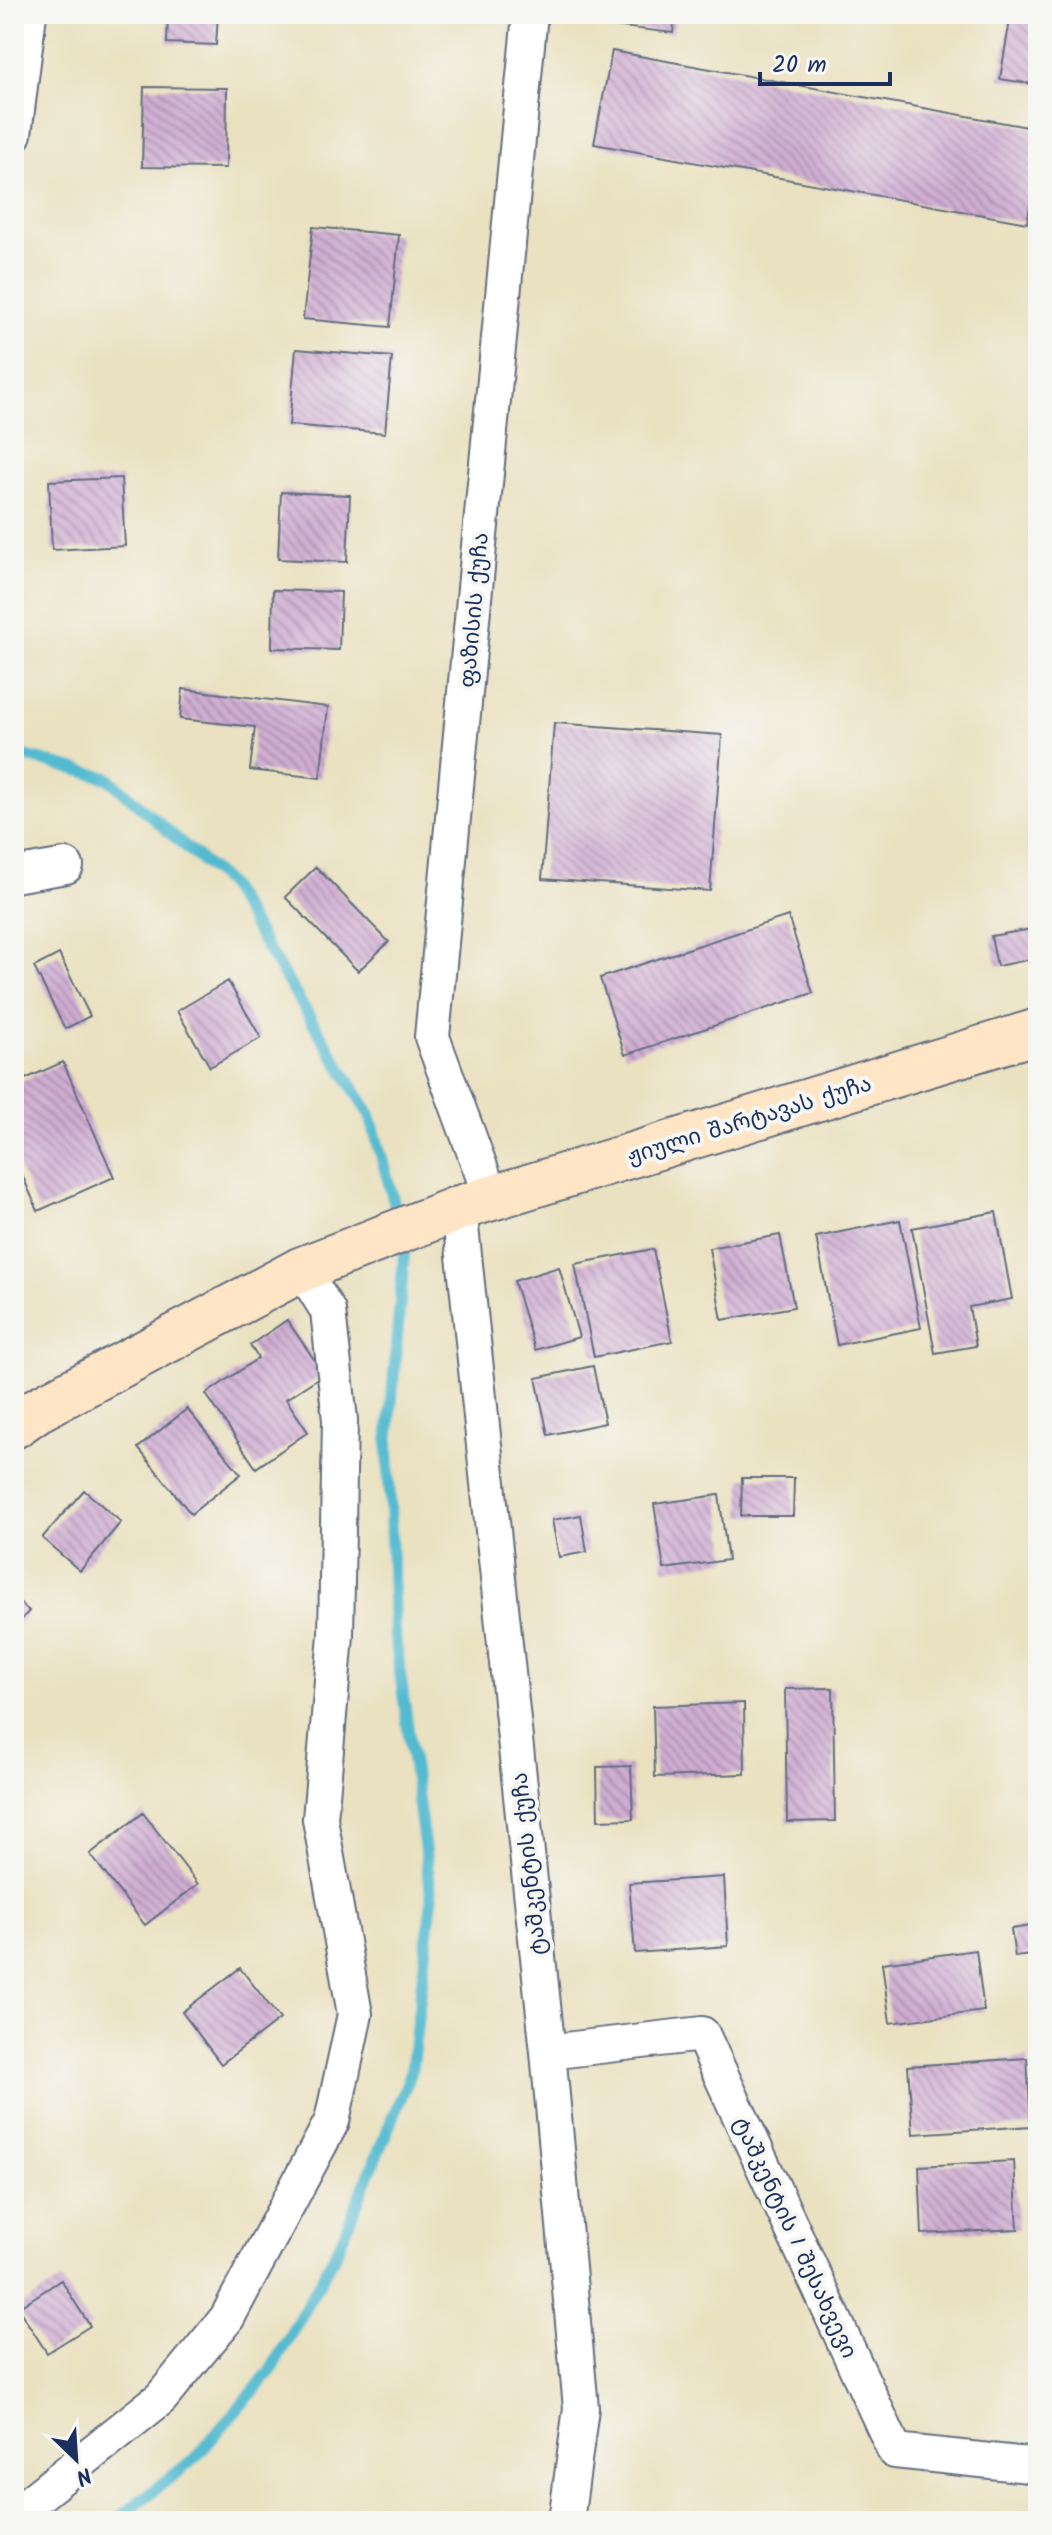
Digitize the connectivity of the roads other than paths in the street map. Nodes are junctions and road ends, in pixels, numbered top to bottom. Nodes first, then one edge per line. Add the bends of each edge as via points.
1 (29, 14) edge
2 (530, 14) edge
3 (14, 134) edge
4 (66, 866) dead end
5 (14, 875) edge
6 (1038, 1031) edge
7 (475, 1202) junction
8 (302, 1269) junction
9 (14, 1426) edge
10 (548, 2052) junction
11 (1038, 2466) edge
12 (14, 2515) edge
13 (566, 2521) edge

1 - 3 street
2 - 7 street, ფაზისის ქუჩა via 432,1037
4 - 5 street
6 - 7 street, ჟიული შარტავას ქუჩა
7 - 8 street, ჟიული შარტავას ქუჩა
7 - 10 street, ტაშკენტის ქუჩა
8 - 9 street
8 - 12 street via 328,1311 340,1420 336,1635 320,1819 355,2014 332,2121 227,2318 161,2398
10 - 11 street, ტაშკენტის I შესახვევი via 702,2034 895,2451
10 - 13 street, ტაშკენტის ქუჩა via 581,2408

